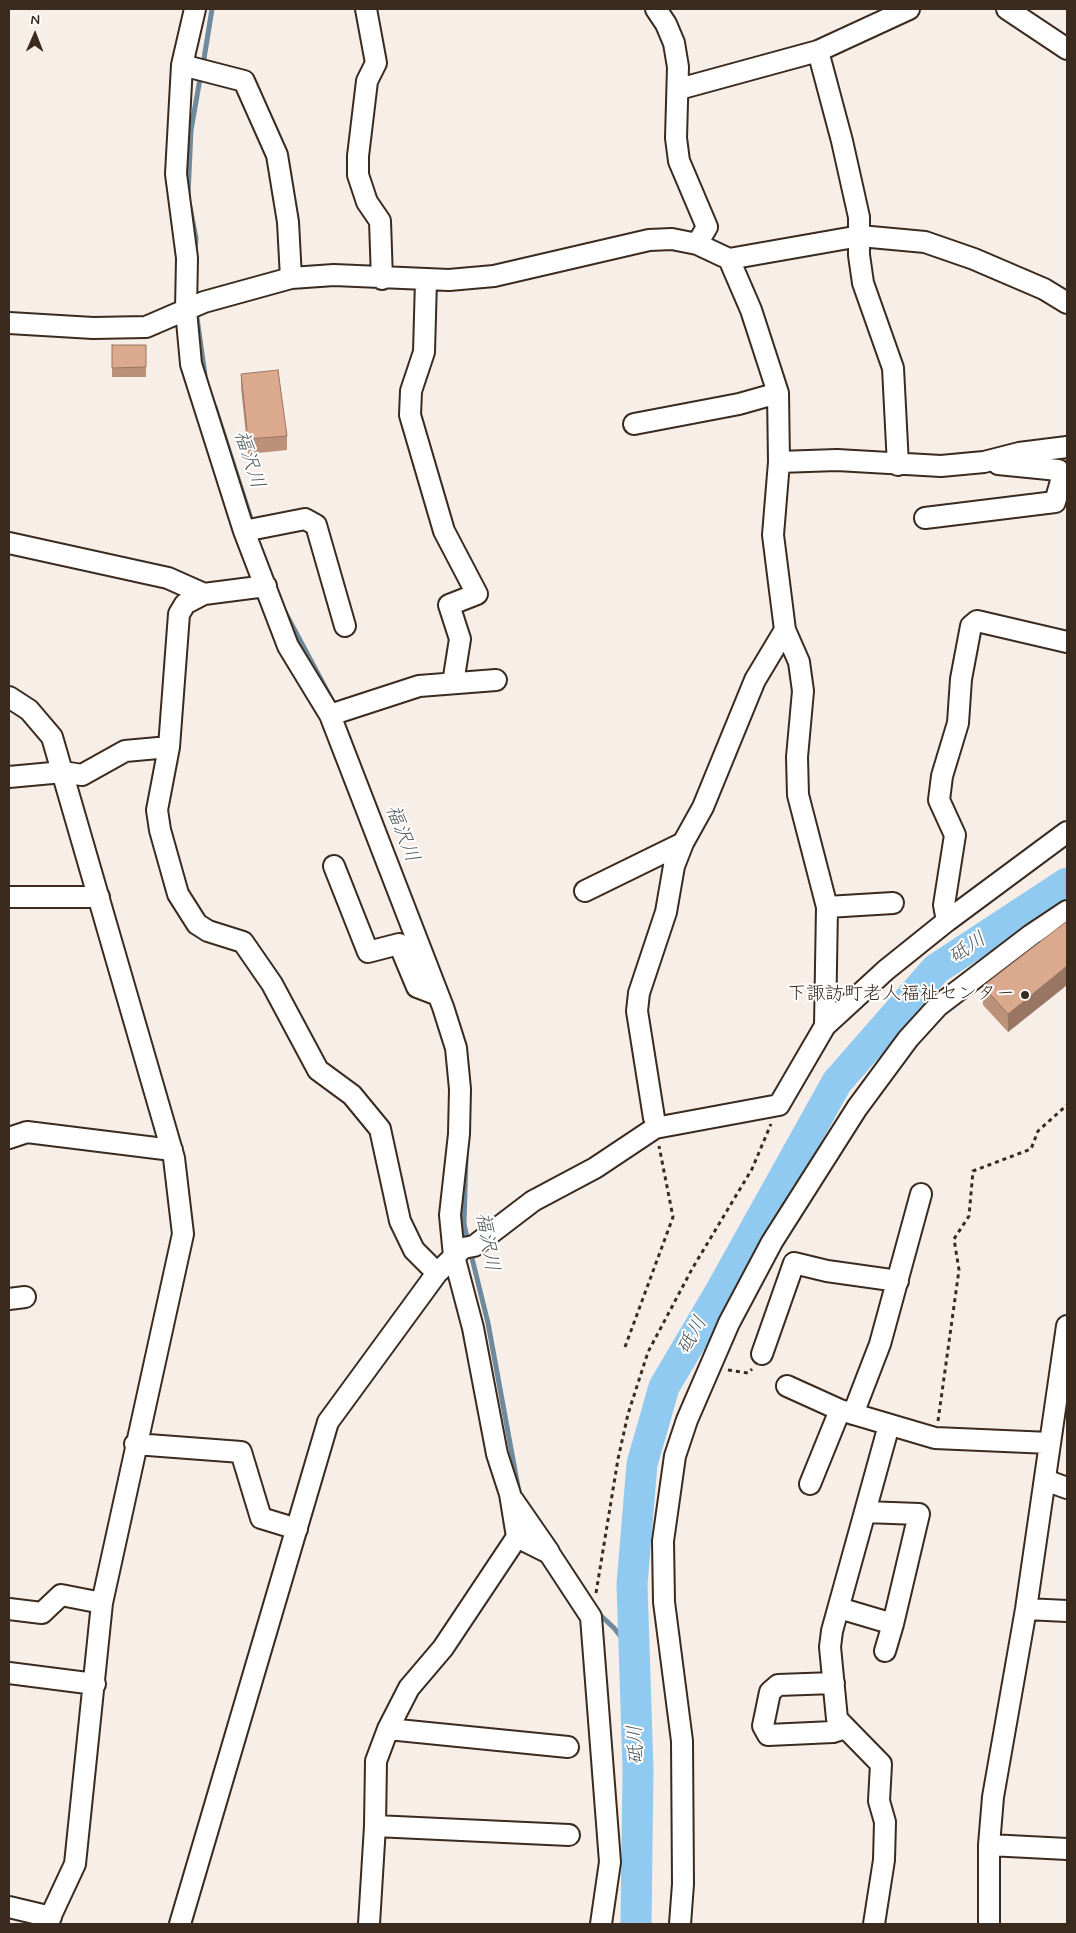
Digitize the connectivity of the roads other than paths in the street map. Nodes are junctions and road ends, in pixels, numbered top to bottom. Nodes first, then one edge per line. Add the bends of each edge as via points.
1 (195, 9) edge
2 (366, 9) edge
3 (656, 9) edge
4 (909, 9) edge
5 (1021, 12) edge
6 (1067, 49) edge
7 (818, 51) junction
8 (182, 65) junction
9 (679, 89) junction
10 (860, 236) junction
11 (697, 244) junction
12 (729, 259) junction
13 (291, 278) junction
14 (382, 279) junction
15 (426, 280) junction
16 (1067, 303) edge
17 (186, 310) junction
18 (9, 323) edge
19 (778, 392) junction
20 (634, 424) dead end
21 (1067, 447) edge
22 (779, 462) junction
23 (984, 462) junction
24 (898, 465) junction
25 (1064, 478) edge
26 (1067, 502) edge
27 (925, 518) dead end
28 (244, 531) junction
29 (9, 543) edge
30 (266, 586) junction
31 (204, 594) junction
32 (345, 626) dead end
33 (785, 630) junction
34 (1067, 642) edge
35 (496, 680) dead end
36 (453, 683) junction
37 (9, 697) edge
38 (330, 715) junction
39 (169, 747) junction
40 (63, 772) junction
41 (9, 777) edge
42 (1067, 832) edge
43 (683, 843) junction
44 (334, 866) dead end
45 (585, 891) dead end
46 (9, 897) edge
47 (99, 897) junction
48 (893, 903) dead end
49 (827, 907) junction
50 (1067, 911) edge
51 (947, 921) junction
52 (438, 995) junction
53 (825, 1026) junction
54 (654, 1123) junction
55 (9, 1138) edge
56 (172, 1150) junction
57 (921, 1194) dead end
58 (464, 1250) junction
59 (437, 1273) junction
60 (898, 1281) junction
61 (1067, 1326) edge
62 (762, 1354) road end
63 (1064, 1368) edge
64 (787, 1386) dead end
65 (846, 1412) junction
66 (889, 1425) junction
67 (1050, 1443) junction
68 (135, 1444) junction
69 (1045, 1480) junction
70 (810, 1484) dead end
71 (1067, 1488) edge
72 (510, 1494) junction
73 (865, 1512) junction
74 (297, 1529) junction
75 (517, 1537) junction
76 (549, 1552) junction
77 (102, 1603) junction
78 (839, 1608) junction
79 (9, 1609) edge
80 (1026, 1609) junction
81 (1067, 1611) edge
82 (893, 1624) junction
83 (885, 1651) dead end
84 (9, 1673) edge
85 (834, 1683) junction
86 (95, 1684) junction
87 (845, 1728) junction
88 (388, 1729) junction
89 (568, 1747) dead end
90 (375, 1826) junction
91 (568, 1835) dead end
92 (989, 1845) junction
93 (1067, 1849) edge
94 (9, 1907) edge
95 (49, 1921) edge
96 (180, 1924) edge
97 (369, 1924) edge
98 (601, 1924) edge
99 (680, 1924) edge
100 (874, 1924) edge
101 (989, 1924) edge

1 - 8 street
2 - 14 street via 376,63 368,80 358,175 367,202 380,221
3 - 9 street via 674,43
4 - 7 street
5 - 6 street
7 - 9 street
7 - 10 street via 842,141 859,217
8 - 13 street via 244,81 277,155 288,222
8 - 17 street via 176,174 188,258
9 - 11 street via 676,138 679,161 707,227
10 - 12 street
10 - 16 street via 925,242 1044,289
10 - 24 street via 863,283 893,368
11 - 12 street
11 - 15 street via 672,238 649,240 494,276
12 - 19 street via 752,310
13 - 14 street via 334,275
13 - 17 street
14 - 15 street
15 - 36 street via 424,352 411,391 410,416 444,531 477,594 449,605 460,639
17 - 18 street via 146,327 93,328
17 - 28 street via 191,364
19 - 20 street via 738,404
19 - 22 street
21 - 23 street via 1019,453
22 - 24 street via 838,460
22 - 33 street via 773,535
23 - 24 street
23 - 25 street via 1058,470
25 - 26 street
25 - 27 street via 1055,502
28 - 30 street
28 - 32 street via 305,519 316,526
29 - 31 street via 168,578
30 - 31 street
30 - 38 street via 288,646
31 - 39 street via 185,604 179,614
33 - 43 street via 754,680 703,807
33 - 49 street via 800,662 803,691 797,757 798,794
34 - 51 street via 977,621 971,626 961,679 958,723 942,776 939,800 955,835 944,904
35 - 36 street
36 - 38 street via 419,686
37 - 40 street via 30,710 52,736
38 - 52 street
39 - 40 street via 125,751 82,775
39 - 59 street via 156,810 178,894 197,924 208,931 243,942 272,984 318,1070 352,1095 380,1129 400,1221 414,1250
40 - 41 street
40 - 47 street
42 - 51 street
43 - 45 street
43 - 54 street via 674,866 666,912 639,994 637,1011
44 - 52 street via 368,952 399,944 417,987
46 - 47 street
47 - 56 street
48 - 49 street
49 - 53 street
50 - 99 street via 938,1006 908,1039 857,1108 772,1242 729,1323 687,1420 675,1456 663,1541 664,1602 682,1742 683,1884
51 - 53 street via 886,970
52 - 58 street via 456,1048 460,1089 459,1134 450,1215
53 - 54 street via 779,1105
54 - 58 street via 596,1168 533,1201
55 - 56 street via 27,1132
56 - 68 street via 183,1234
57 - 60 street
58 - 59 street
58 - 72 street via 473,1328 497,1454
59 - 74 street via 328,1422
60 - 62 street via 826,1271 794,1262
60 - 65 street via 880,1344
61 - 63 street
63 - 67 street
64 - 65 street
65 - 66 street
65 - 70 street
66 - 67 street via 935,1438
66 - 73 street
67 - 69 street
68 - 74 street via 241,1452 261,1518
68 - 77 street
69 - 71 street
69 - 80 street
72 - 75 street
72 - 76 street
73 - 78 street
73 - 82 street via 919,1514
74 - 96 street
75 - 76 street
75 - 88 street via 443,1648 409,1688
76 - 98 street via 591,1617 610,1862
77 - 79 street via 61,1595 42,1613
77 - 86 street
78 - 82 street
78 - 85 street via 830,1647
80 - 81 street
80 - 92 street via 993,1797
82 - 83 street
84 - 86 street
85 - 87 street via 837,1719
85 - 87 street via 778,1685 770,1692 763,1726 768,1735 833,1732
86 - 95 street via 75,1864
87 - 100 street via 881,1764 879,1801 885,1822 884,1860
88 - 89 street
88 - 90 street via 376,1762
90 - 91 street
90 - 97 street
92 - 93 street
92 - 101 street
94 - 95 street

